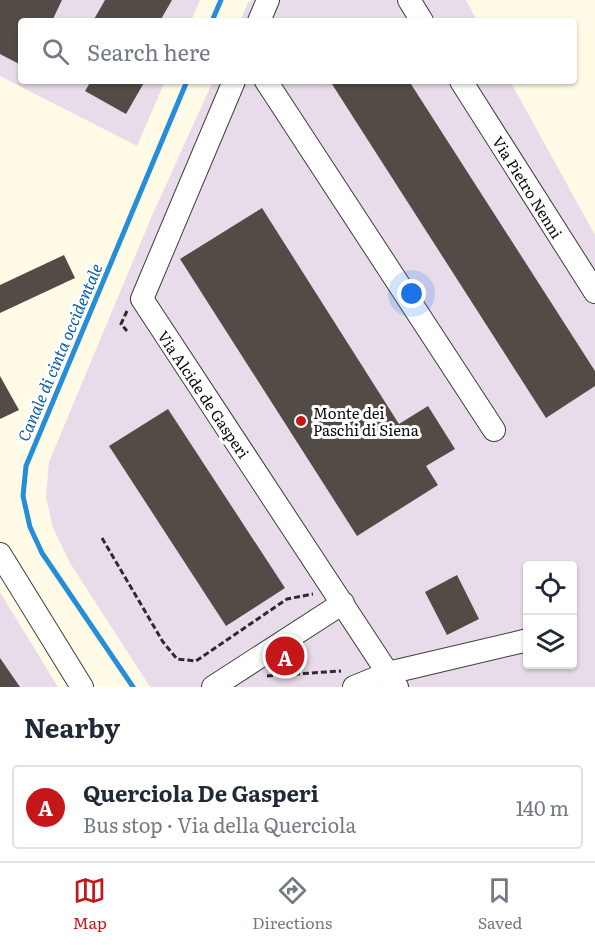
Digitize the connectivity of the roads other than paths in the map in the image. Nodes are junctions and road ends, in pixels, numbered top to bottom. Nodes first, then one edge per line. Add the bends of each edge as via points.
1 (268, 0) edge
2 (409, 0) edge
3 (260, 18) edge
4 (420, 18) edge
5 (233, 84) edge
6 (268, 84) edge
7 (462, 84) edge
8 (595, 292) edge
9 (494, 430) dead end
10 (0, 554) edge
11 (343, 603) junction
12 (523, 641) edge
13 (352, 679) edge
14 (393, 680) edge
15 (82, 687) edge
16 (213, 687) edge

1 - 3 street
2 - 4 street
5 - 11 street, Via Alcide de Gasperi via 142,299
6 - 9 street
7 - 8 street, Via Pietro Nenni
10 - 15 street
11 - 14 street, Via Alcide de Gasperi
11 - 16 street
12 - 14 street
13 - 14 street

